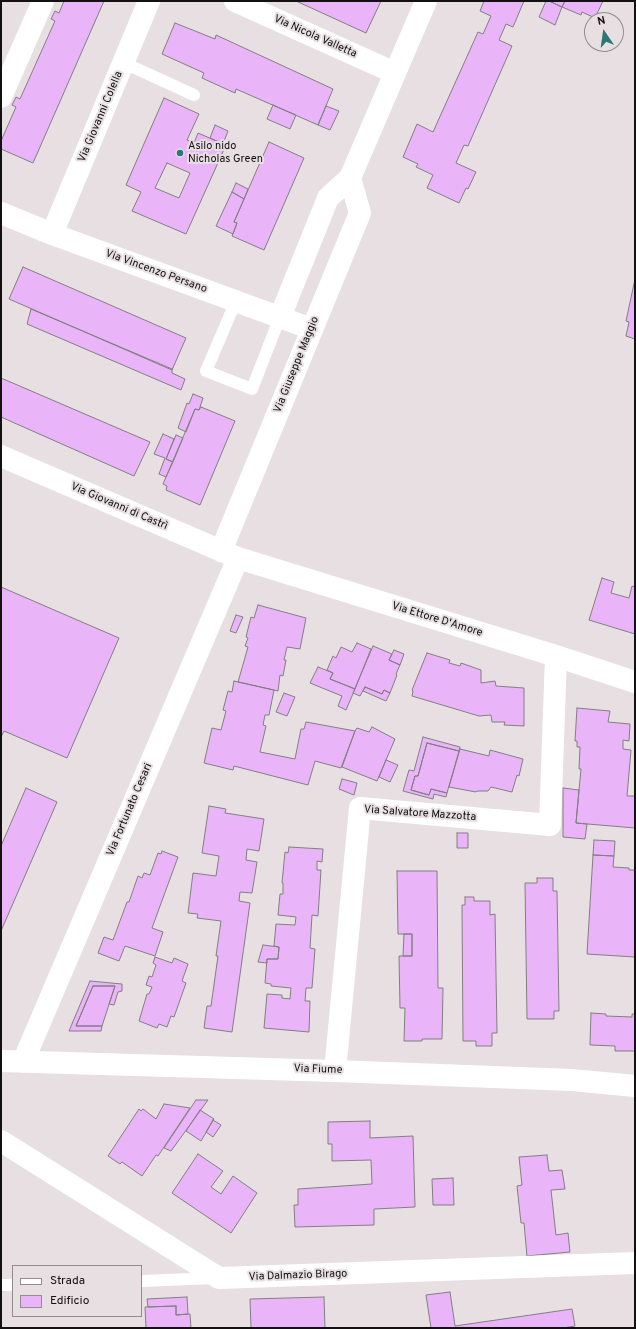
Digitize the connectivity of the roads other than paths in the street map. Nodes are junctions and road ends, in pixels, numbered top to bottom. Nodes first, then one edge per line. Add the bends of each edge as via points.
1 (43, 1) edge
2 (149, 1) edge
3 (235, 1) edge
4 (426, 1) edge
5 (124, 63) junction
6 (395, 73) junction
7 (194, 95) dead end
8 (1, 98) edge
9 (350, 178) junction
10 (1, 213) edge
11 (52, 234) junction
12 (236, 301) junction
13 (280, 317) junction
14 (312, 329) junction
15 (1, 456) edge
16 (229, 555) junction
17 (556, 656) junction
18 (635, 682) edge
19 (1, 1061) edge
20 (23, 1062) junction
21 (335, 1071) junction
22 (635, 1086) edge
23 (1, 1140) edge
24 (635, 1263) edge
25 (219, 1278) junction
26 (142, 1281) edge
27 (1, 1285) edge
28 (12, 1285) edge

1 - 8 street
2 - 5 street, Via Giovanni Colella
3 - 6 street, Via Nicola Valletta
4 - 6 street
5 - 7 lane
5 - 11 street, Via Giovanni Colella
6 - 9 street
9 - 13 street via 328,198
9 - 14 street, Via Giuseppe Maggio via 360,213
10 - 11 street, Via Vincenzo Persano
11 - 12 street, Via Vincenzo Persano
12 - 13 street, Via Vincenzo Persano
12 - 13 lane via 206,370 252,389
13 - 14 street, Via Vincenzo Persano
14 - 16 street, Via Giuseppe Maggio
15 - 16 street, Via Giovanni di Castrì
16 - 17 street, Via Ettore D'Amore
16 - 20 street, Via Fortunato Cesari
17 - 18 street, Via Ettore D'Amore
17 - 21 street, Via Salvatore Mazzotta via 550,825 360,808
19 - 20 street, Via Fiume
20 - 21 street, Via Fiume
21 - 22 street, Via Fiume via 572,1080
23 - 25 street
24 - 25 street, Via Dalmazio Birago
25 - 26 lane
27 - 28 lane

